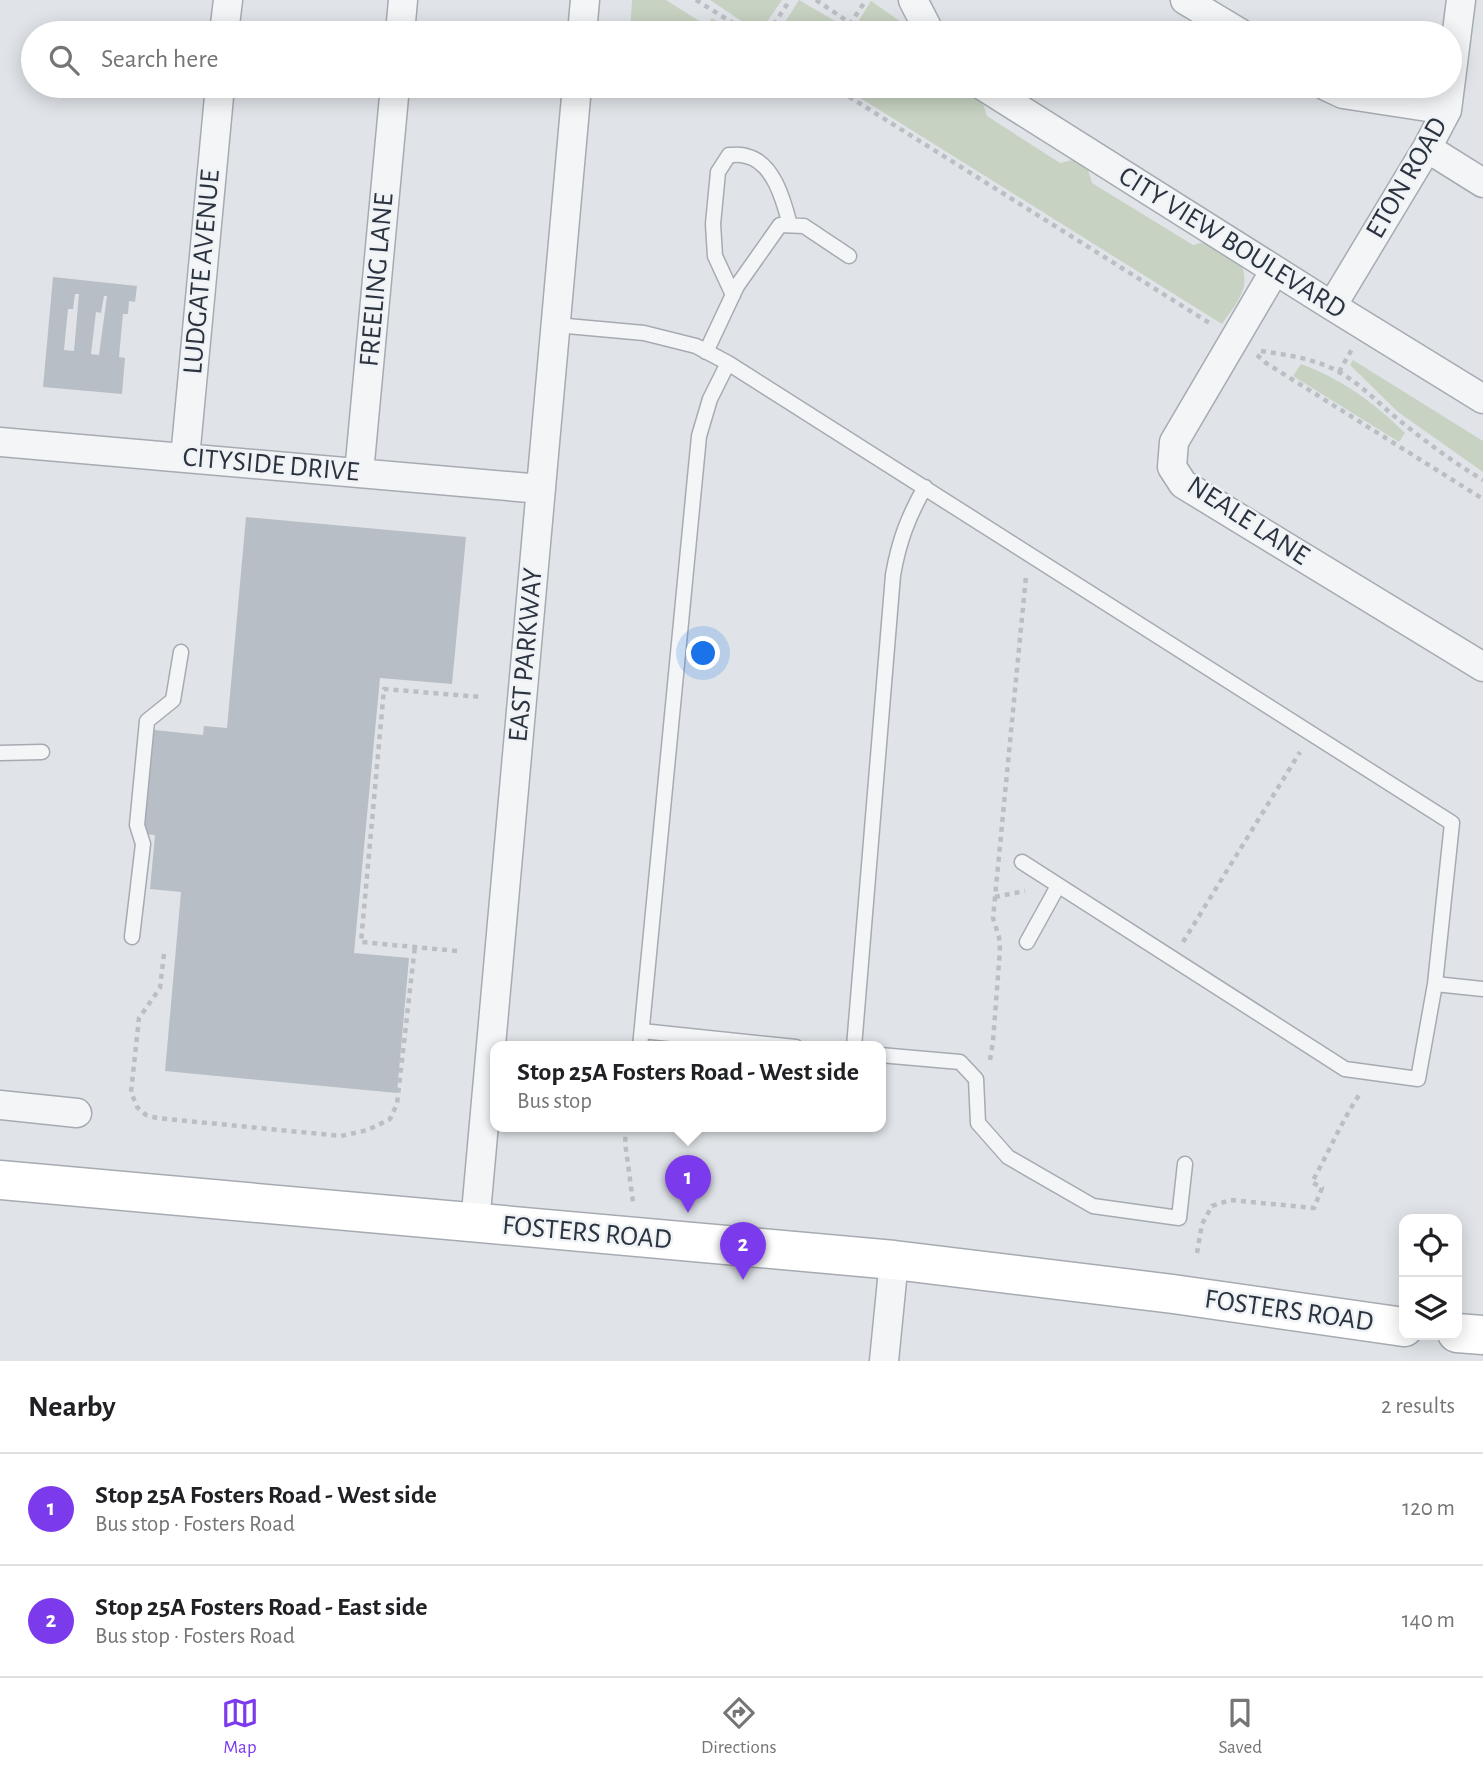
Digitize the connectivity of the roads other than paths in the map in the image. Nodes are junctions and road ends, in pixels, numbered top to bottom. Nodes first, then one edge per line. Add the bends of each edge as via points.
1 (228, 0) edge
2 (403, 0) edge
3 (585, 0) edge
4 (913, 0) edge
5 (1185, 0) edge
6 (1461, 0) edge
7 (226, 21) edge
8 (401, 21) edge
9 (583, 21) edge
10 (924, 21) edge
11 (1220, 21) edge
12 (1458, 21) edge
13 (219, 98) edge
14 (394, 98) edge
15 (577, 98) edge
16 (1002, 98) edge
17 (1369, 98) edge
18 (1449, 98) edge
19 (1447, 110) junction
20 (1427, 148) junction
21 (1483, 183) edge
22 (790, 225) junction
23 (849, 256) dead end
24 (1275, 270) junction
25 (733, 295) junction
26 (1332, 306) junction
27 (556, 326) junction
28 (706, 352) junction
29 (728, 363) junction
30 (1483, 399) edge
31 (0, 442) edge
32 (184, 458) junction
33 (359, 473) junction
34 (925, 487) junction
35 (541, 489) junction
36 (181, 652) dead end
37 (1483, 667) edge
38 (42, 752) dead end
39 (0, 753) edge
40 (1022, 862) dead end
41 (1058, 886) junction
42 (132, 937) dead end
43 (1027, 942) dead end
44 (1435, 984) junction
45 (1483, 989) edge
46 (642, 1031) junction
47 (491, 1041) edge
48 (641, 1041) edge
49 (738, 1041) edge
50 (854, 1041) edge
51 (886, 1056) edge
52 (490, 1057) edge
53 (0, 1105) edge
54 (77, 1113) dead end
55 (1185, 1164) dead end
56 (0, 1180) edge
57 (475, 1224) junction
58 (894, 1260) junction
59 (1173, 1294) junction
60 (1399, 1306) edge
61 (1462, 1308) edge
62 (1483, 1310) edge
63 (1399, 1326) edge
64 (1462, 1334) edge
65 (1483, 1335) edge
66 (884, 1361) edge

1 - 7 street
2 - 8 street
3 - 9 street
4 - 10 street
5 - 11 street
6 - 12 street, ETON ROAD
13 - 32 street, LUDGATE AVENUE
14 - 33 street, FREELING LANE
15 - 27 street, EAST PARKWAY
16 - 24 street, CITY VIEW BOULEVARD
17 - 19 street
18 - 19 street, ETON ROAD
19 - 20 street, ETON ROAD
20 - 21 street
20 - 26 street, ETON ROAD
22 - 23 lane via 804,226
22 - 25 lane via 780,225
22 - 25 lane via 771,172 748,156 729,155 718,172 713,224 715,256
24 - 26 street, CITY VIEW BOULEVARD
24 - 37 street, NEALE LANE via 1174,442 1172,467 1183,484
25 - 28 lane
26 - 30 street, CITY VIEW BOULEVARD
27 - 28 lane via 644,334
27 - 35 street, EAST PARKWAY
28 - 29 lane
29 - 34 lane
29 - 46 lane via 699,436
31 - 32 street, CITYSIDE DRIVE
32 - 33 street, CITYSIDE DRIVE
33 - 35 street, CITYSIDE DRIVE
34 - 44 lane via 1452,823
34 - 50 lane via 898,544 893,575
35 - 47 street, EAST PARKWAY
36 - 42 lane via 173,700 147,721 137,825 142,844
38 - 39 lane
40 - 41 lane
41 - 43 lane
41 - 44 lane via 1345,1069 1418,1079
44 - 45 lane
46 - 48 lane
46 - 49 lane
51 - 55 lane via 960,1062 976,1079 978,1123 1008,1157 1093,1206 1179,1218
52 - 57 street, EAST PARKWAY
53 - 54 street
56 - 57 main road, FOSTERS ROAD
57 - 58 main road, FOSTERS ROAD
58 - 59 main road, FOSTERS ROAD
58 - 66 street
59 - 60 main road, FOSTERS ROAD
59 - 63 main road, FOSTERS ROAD
61 - 62 main road
64 - 65 main road

